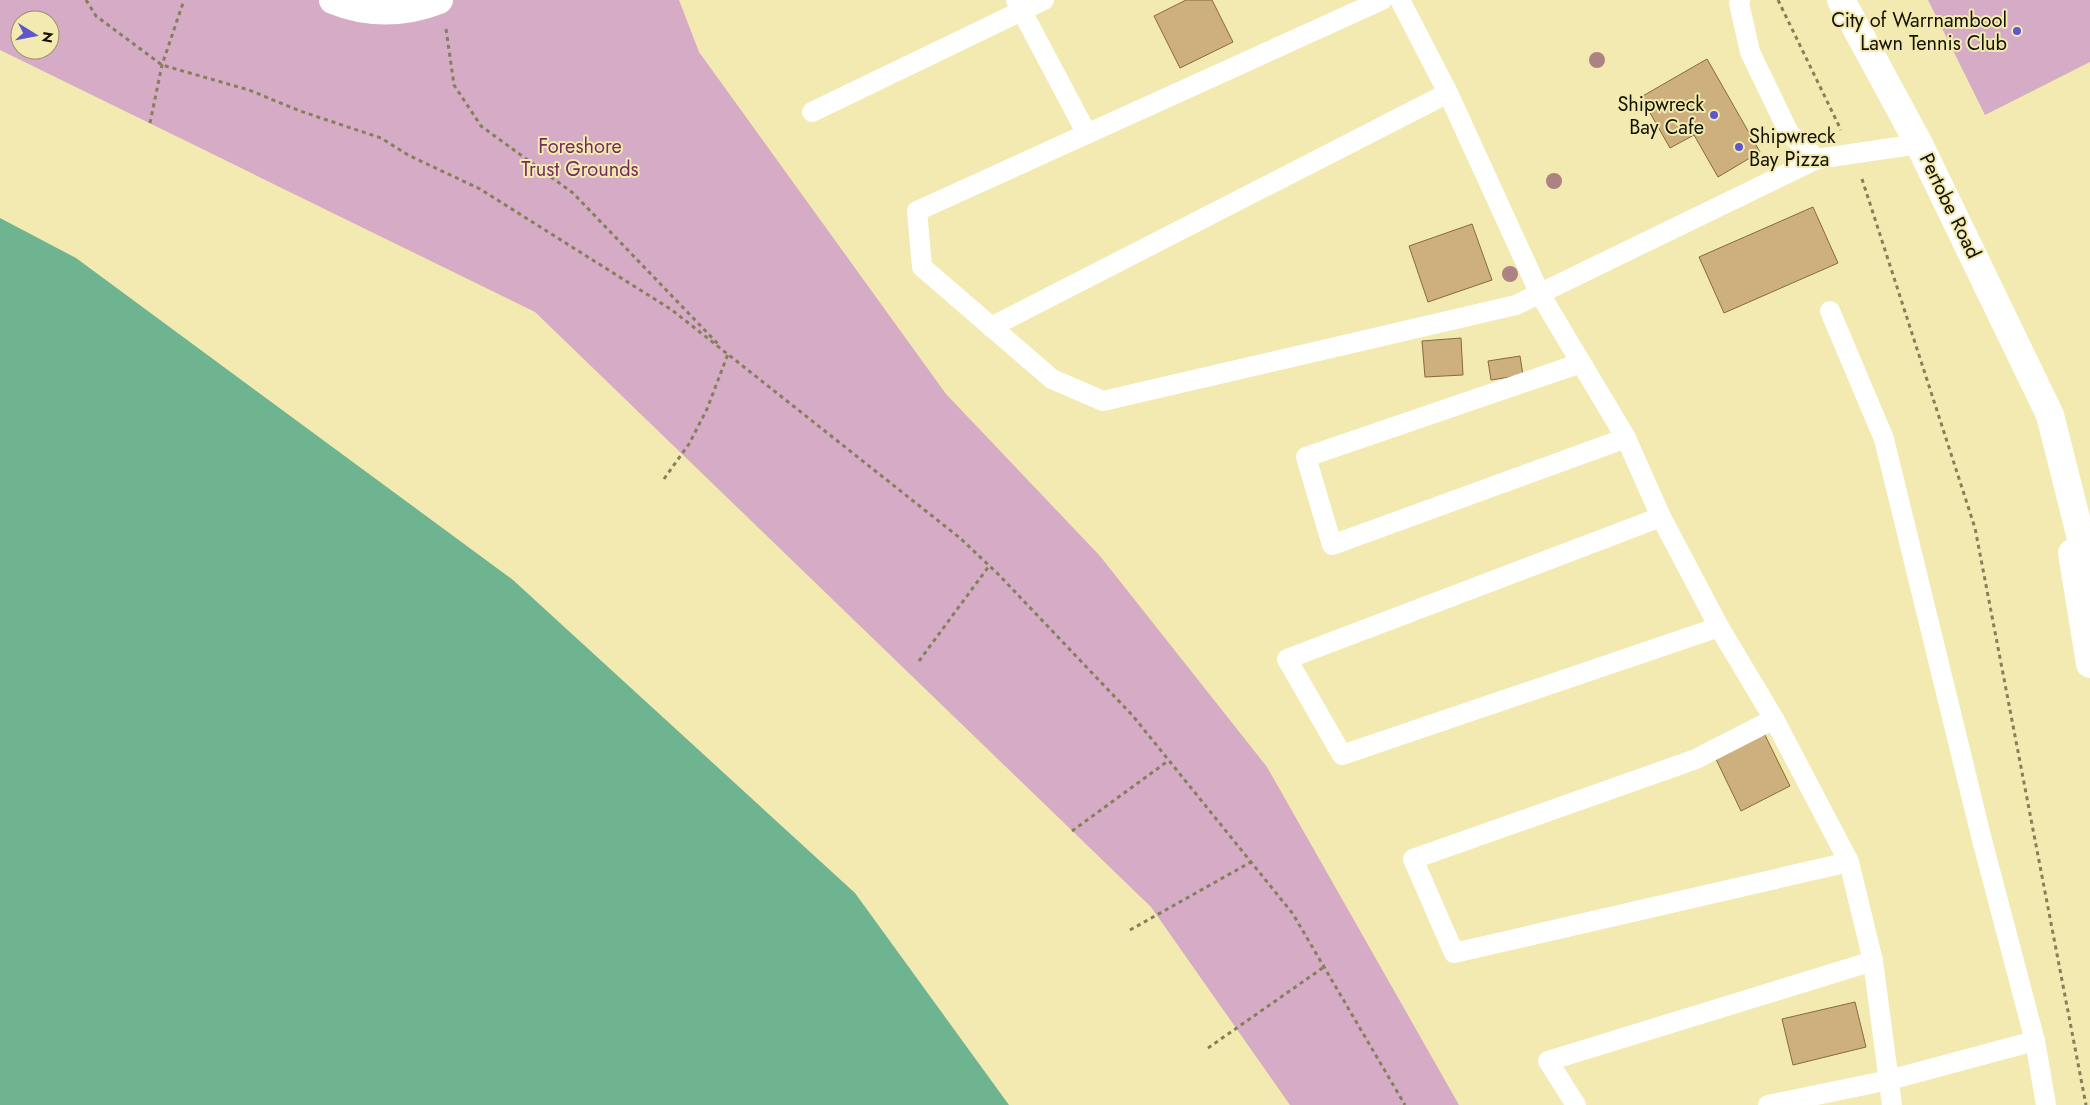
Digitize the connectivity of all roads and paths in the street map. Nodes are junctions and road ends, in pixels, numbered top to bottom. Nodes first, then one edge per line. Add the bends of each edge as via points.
1 (86, 0) edge
2 (184, 0) edge
3 (332, 0) edge
4 (1044, 0) edge
5 (1382, 0) edge
6 (1400, 0) edge
7 (1740, 0) edge
8 (1778, 0) edge
9 (1841, 0) edge
10 (1020, 5) edge
11 (442, 9) edge
12 (162, 65) junction
13 (1448, 93) junction
14 (812, 112) dead end
15 (150, 123) dead end
16 (1087, 134) junction
17 (1919, 144) junction
18 (1853, 154) junction
19 (1817, 159) junction
20 (1540, 294) junction
21 (1830, 310) dead end
22 (991, 327) junction
23 (729, 355) junction
24 (1581, 363) junction
25 (2050, 415) junction
26 (1626, 438) junction
27 (664, 479) dead end
28 (1660, 517) junction
29 (989, 566) junction
30 (2090, 574) edge
31 (1719, 626) junction
32 (919, 661) dead end
33 (2090, 664) edge
34 (1774, 719) junction
35 (1168, 761) junction
36 (1072, 831) dead end
37 (1251, 862) junction
38 (1849, 862) junction
39 (1130, 930) dead end
40 (1873, 961) junction
41 (1324, 967) junction
42 (2035, 1041) junction
43 (1208, 1048) dead end
44 (1889, 1080) junction
45 (1405, 1105) edge
46 (1576, 1105) edge
47 (1768, 1105) edge
48 (1892, 1105) edge
49 (2046, 1105) edge
50 (2086, 1105) edge

1 - 12 path via 96,16
2 - 12 path
3 - 11 street via 361,9 396,11 424,6
4 - 10 lane
5 - 16 lane
6 - 13 lane
7 - 19 lane via 1750,52 1789,132
8 - 18 path
9 - 17 street, Pertobe Road
10 - 14 lane
10 - 16 lane
11 - 23 path via 454,85 481,126 573,193
12 - 15 path
12 - 23 path via 249,90 381,138 408,155 480,189 672,310
13 - 20 lane
13 - 22 lane
16 - 22 lane via 917,211 922,267
17 - 18 lane
17 - 25 street, Pertobe Road
18 - 19 lane
18 - 50 path via 1975,528
19 - 20 lane
20 - 22 lane via 1516,305 1103,402 1052,379
20 - 24 lane
21 - 42 lane via 1884,439 1982,840
23 - 27 path via 689,444
23 - 29 path via 960,538
24 - 26 lane
24 - 26 lane via 1306,457 1332,545
25 - 30 street, Pertobe Road
25 - 33 street, Pertobe Road
26 - 28 lane
28 - 31 lane
28 - 31 lane via 1287,659 1342,755
29 - 32 path
29 - 35 path via 1133,716
31 - 34 lane
34 - 38 lane
34 - 38 lane via 1696,759 1413,859 1454,954
35 - 36 path
35 - 37 path
37 - 39 path
37 - 41 path via 1293,914
38 - 40 lane
40 - 44 lane
40 - 46 lane via 1548,1061
41 - 43 path
41 - 45 path
42 - 44 lane
42 - 49 lane
44 - 47 lane
44 - 48 lane

